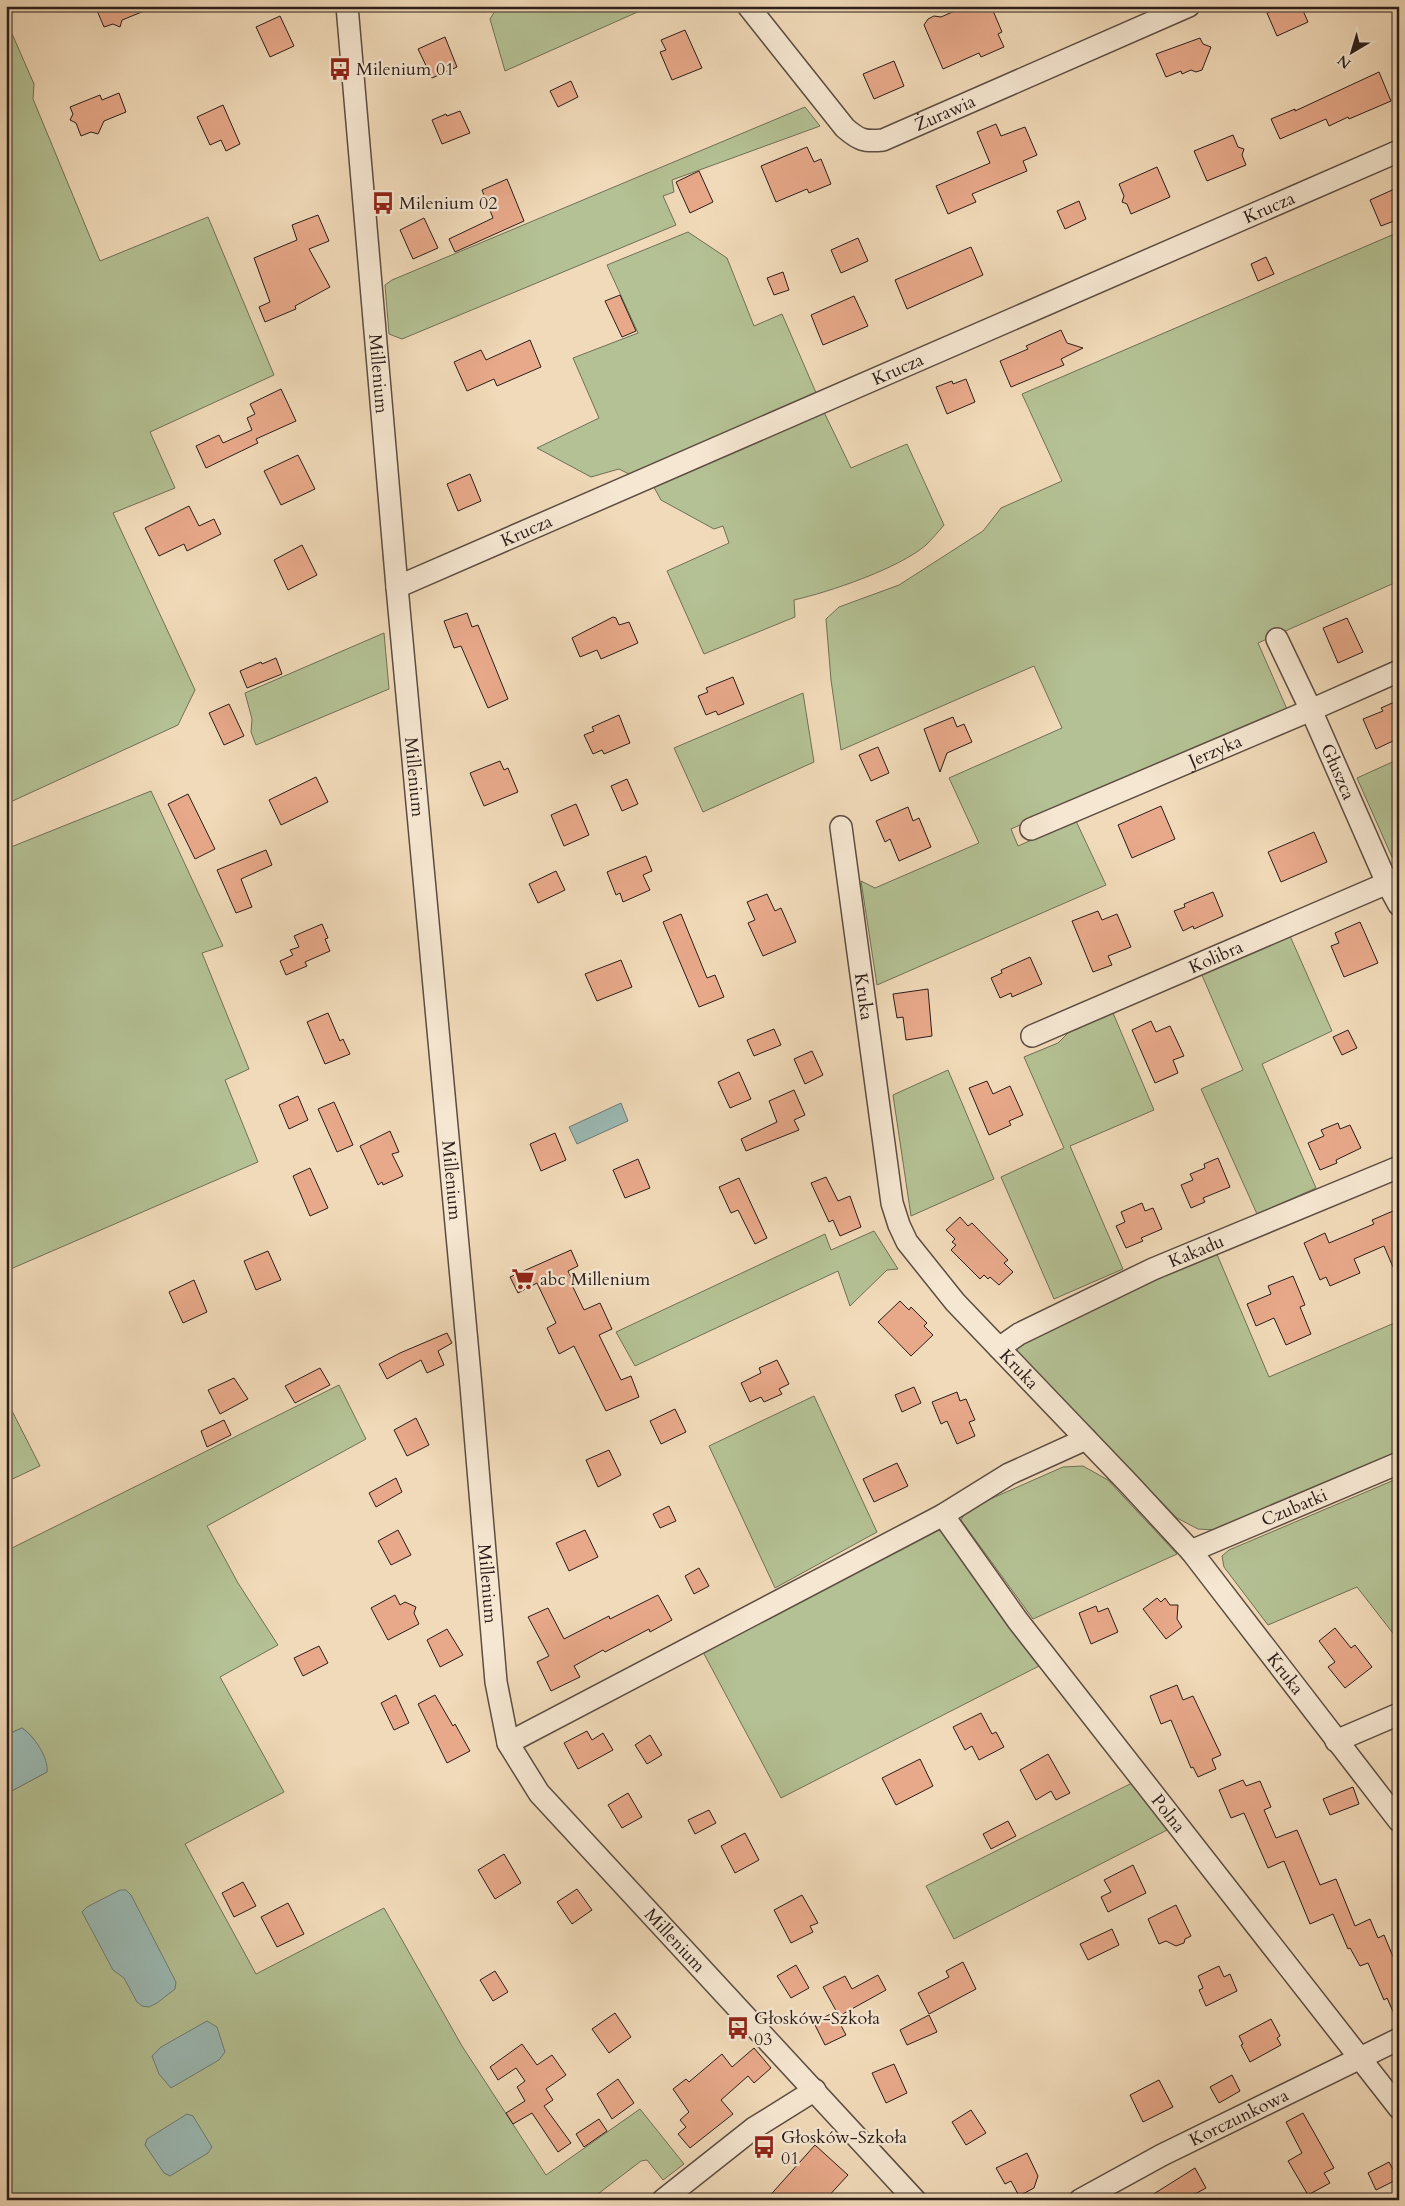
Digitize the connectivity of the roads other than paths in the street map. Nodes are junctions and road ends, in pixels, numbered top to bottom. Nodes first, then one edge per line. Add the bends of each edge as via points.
1 (347, 6) edge
2 (748, 6) edge
3 (1190, 6) edge
4 (1399, 151) edge
5 (397, 587) junction
6 (1277, 639) dead end
7 (1399, 670) edge
8 (1311, 710) junction
9 (841, 827) dead end
10 (1031, 829) dead end
11 (1393, 881) edge
12 (1399, 905) edge
13 (1032, 1036) dead end
14 (1399, 1167) edge
15 (999, 1348) junction
16 (1086, 1439) junction
17 (1399, 1462) edge
18 (943, 1515) junction
19 (1191, 1551) junction
20 (1399, 1714) edge
21 (1336, 1741) junction
22 (508, 1743) junction
23 (1399, 1822) edge
24 (1399, 2039) edge
25 (1359, 2057) junction
26 (815, 2090) junction
27 (1399, 2108) edge
28 (663, 2200) edge
29 (915, 2200) edge
30 (1080, 2200) edge

1 - 5 street, Millenium
2 - 3 street, Żurawia via 845,128 867,142 883,140
4 - 5 street, Krucza
5 - 22 street, Millenium via 496,1682
6 - 8 street, Głuszca
7 - 8 street, Jerzyka
8 - 10 street, Jerzyka
8 - 11 street, Głuszca
9 - 15 street, Kruka via 892,1203 907,1242 955,1302
11 - 12 street, Głuszca
11 - 13 street, Kolibra
14 - 15 street, Kakadu via 1153,1269 1019,1334
15 - 16 street, Kruka
16 - 18 street via 1009,1474
16 - 19 street, Kruka
17 - 19 street, Czubatki
18 - 22 street
18 - 25 street, Polna via 1018,1621
19 - 21 street, Kruka
20 - 21 street
21 - 23 street, Kruka
22 - 26 street, Millenium via 539,1793
24 - 25 street, Korczunkowa
25 - 27 street, Polna
25 - 30 street, Korczunkowa via 1162,2155
26 - 28 street via 754,2128
26 - 29 street, Millenium

